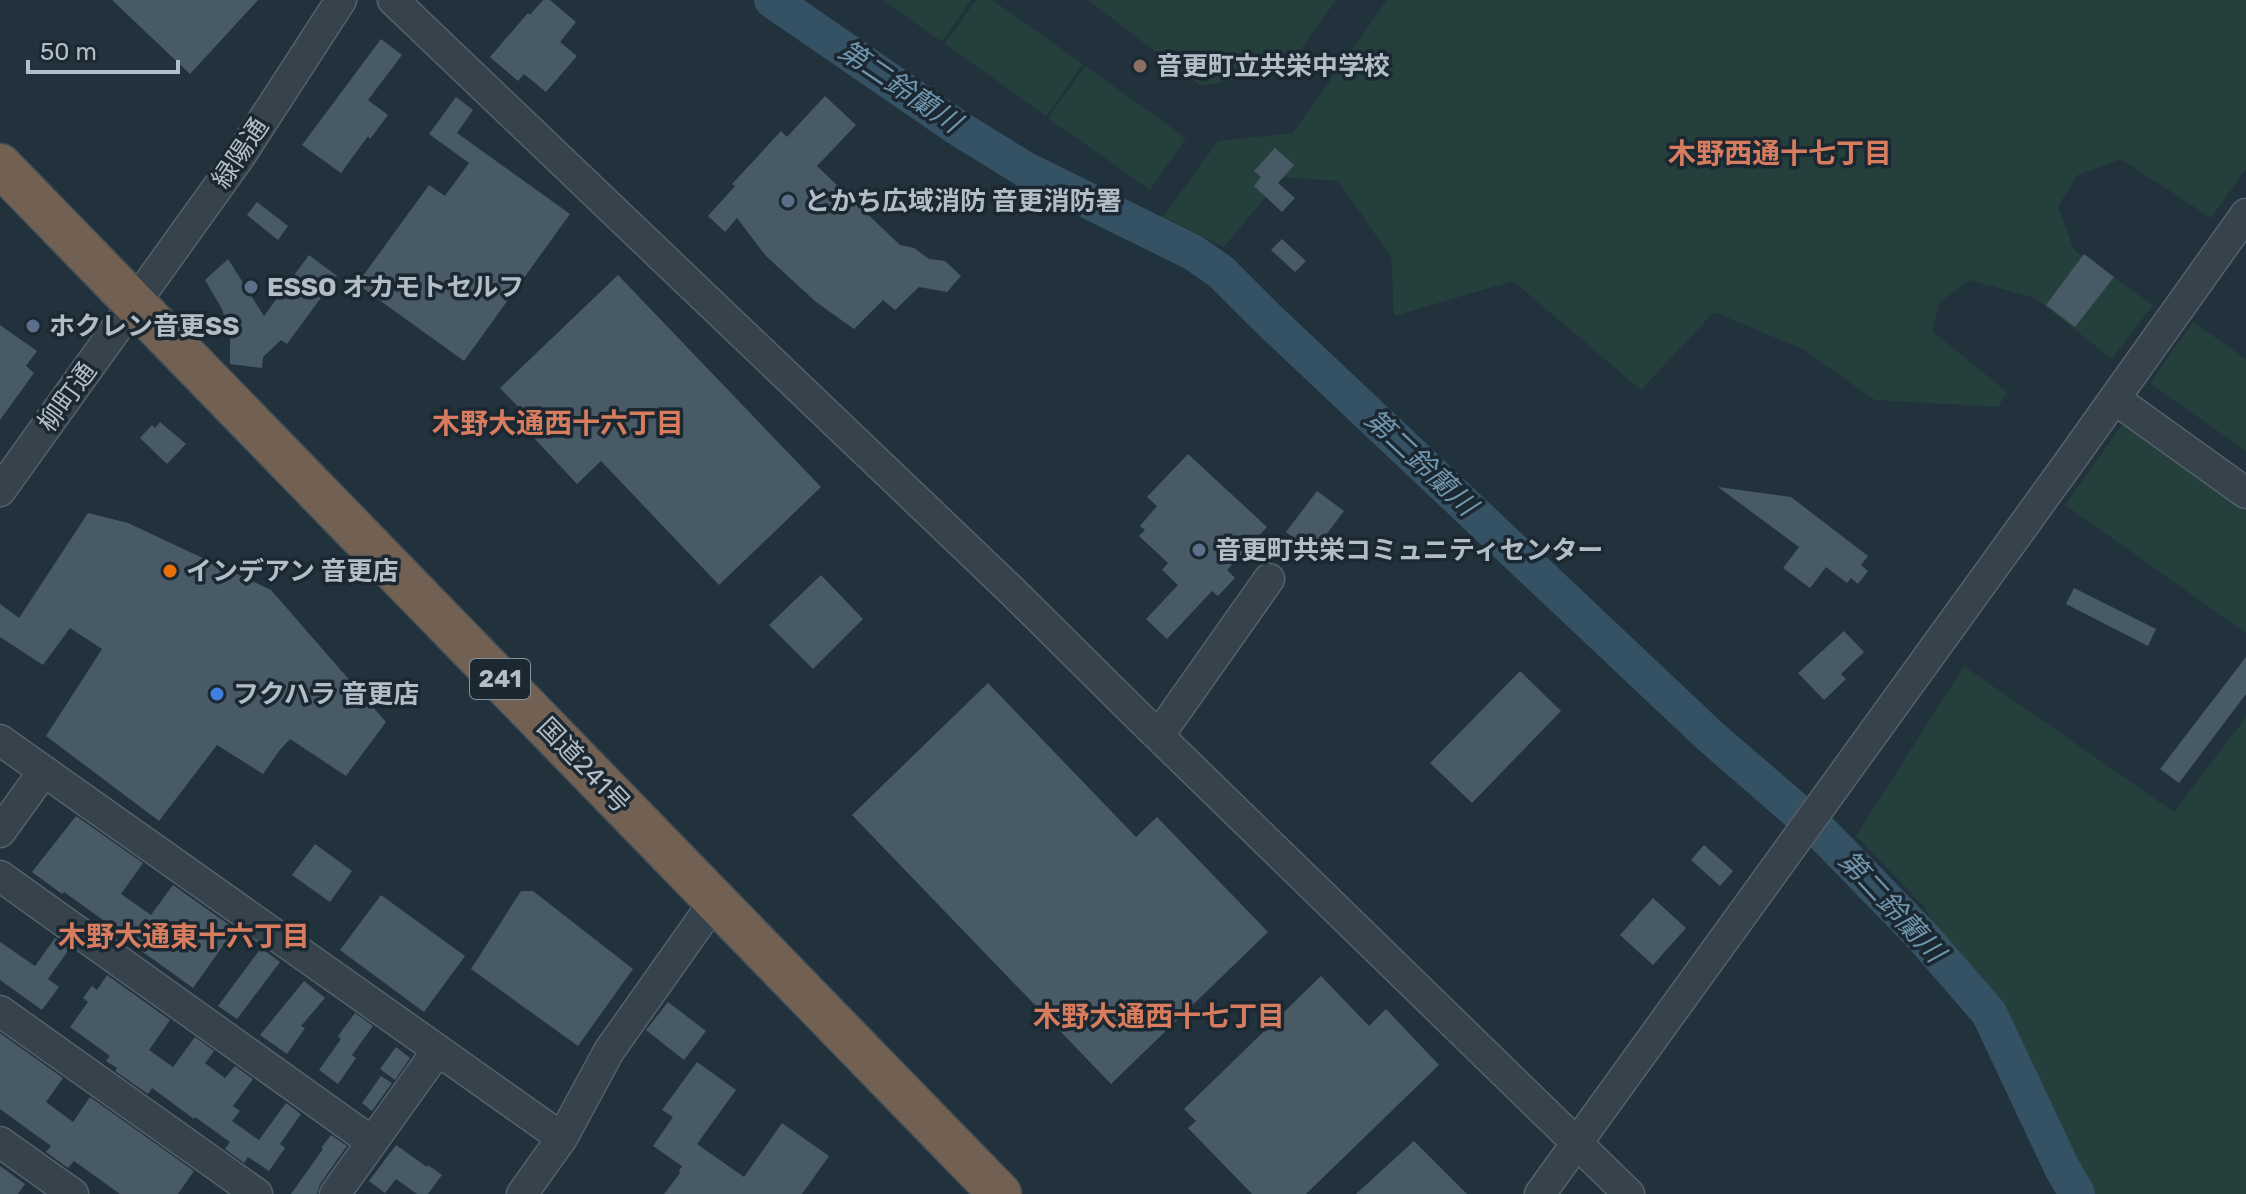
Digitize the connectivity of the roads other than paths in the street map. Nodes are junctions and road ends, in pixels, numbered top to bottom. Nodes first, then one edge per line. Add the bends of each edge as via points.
1 (341, 0) edge
2 (393, 0) edge
3 (0, 165) edge
4 (2246, 214) edge
5 (135, 303) junction
6 (2115, 399) junction
7 (0, 491) edge
8 (2246, 493) edge
9 (1269, 579) dead end
10 (1159, 735) junction
11 (0, 740) edge
12 (44, 771) junction
13 (0, 832) edge
14 (0, 876) edge
15 (715, 901) junction
16 (0, 1011) edge
17 (438, 1050) junction
18 (562, 1138) junction
19 (0, 1142) edge
20 (372, 1142) junction
21 (1576, 1142) junction
22 (73, 1194) edge
23 (257, 1194) edge
24 (335, 1194) edge
25 (522, 1194) edge
26 (1000, 1194) edge
27 (1540, 1194) edge
28 (1629, 1194) edge

1 - 5 street, 緑陽通 via 238,159
2 - 10 street
3 - 5 highway, 国道241号 / 241
4 - 6 street
5 - 7 street, 柳町通
5 - 15 highway, 国道241号 / 241
6 - 8 street
6 - 21 street
9 - 10 street
10 - 21 street
11 - 12 street
12 - 13 street
12 - 17 street
14 - 20 street
15 - 18 street via 609,1051
15 - 26 highway, 国道241号 / 241
16 - 23 street
17 - 18 street
17 - 20 street
18 - 25 street
19 - 22 street
20 - 24 street
21 - 27 street
21 - 28 street

